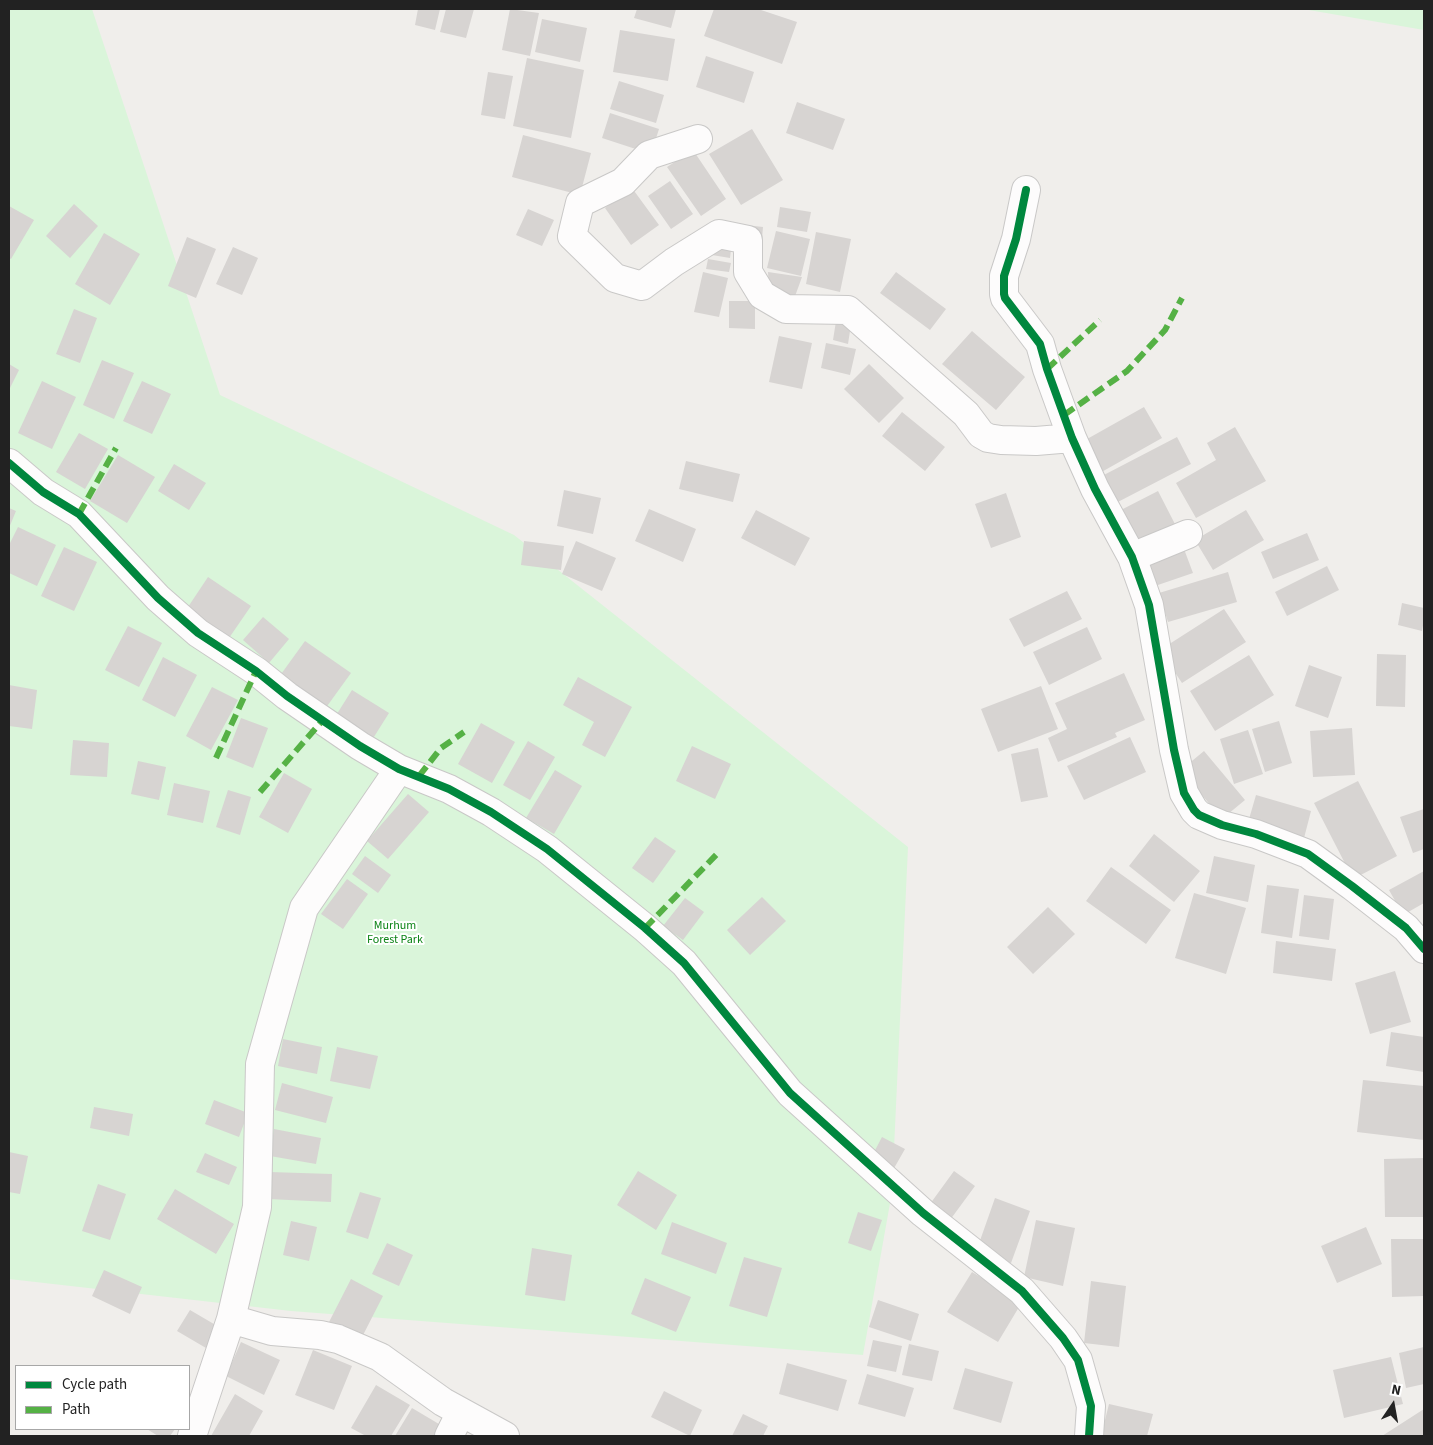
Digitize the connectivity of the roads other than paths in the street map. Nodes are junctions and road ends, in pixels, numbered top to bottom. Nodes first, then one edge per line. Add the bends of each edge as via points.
1 (698, 139) dead end
2 (1026, 190) dead end
3 (1072, 438) junction
4 (9, 463) edge
5 (1188, 534) dead end
6 (1132, 557) junction
7 (399, 769) junction
8 (1415, 925) edge
9 (1424, 949) edge
10 (231, 1319) junction
11 (461, 1412) junction
12 (192, 1436) edge
13 (449, 1436) edge
14 (505, 1436) edge
15 (1089, 1436) edge

1 - 3 street via 649,155 623,182 580,203 572,236 615,278 642,286 719,234 748,240 748,272 762,296 786,309 848,310 953,402 988,438 1036,441
2 - 3 street via 1003,288 1006,298 1040,344
3 - 6 street
4 - 7 street via 43,492 79,514 158,598 198,633 360,746
5 - 6 street
6 - 8 street via 1149,604 1184,793 1194,810 1222,826 1256,834 1308,854
7 - 10 street via 304,908 260,1064 257,1207
7 - 15 street via 449,789 547,849 646,928 684,963 790,1093 923,1213 1022,1291 1063,1338 1078,1360 1086,1383 1091,1406
8 - 9 street
10 - 11 street via 272,1331 338,1339 380,1357
10 - 12 street
11 - 13 street
11 - 14 street

